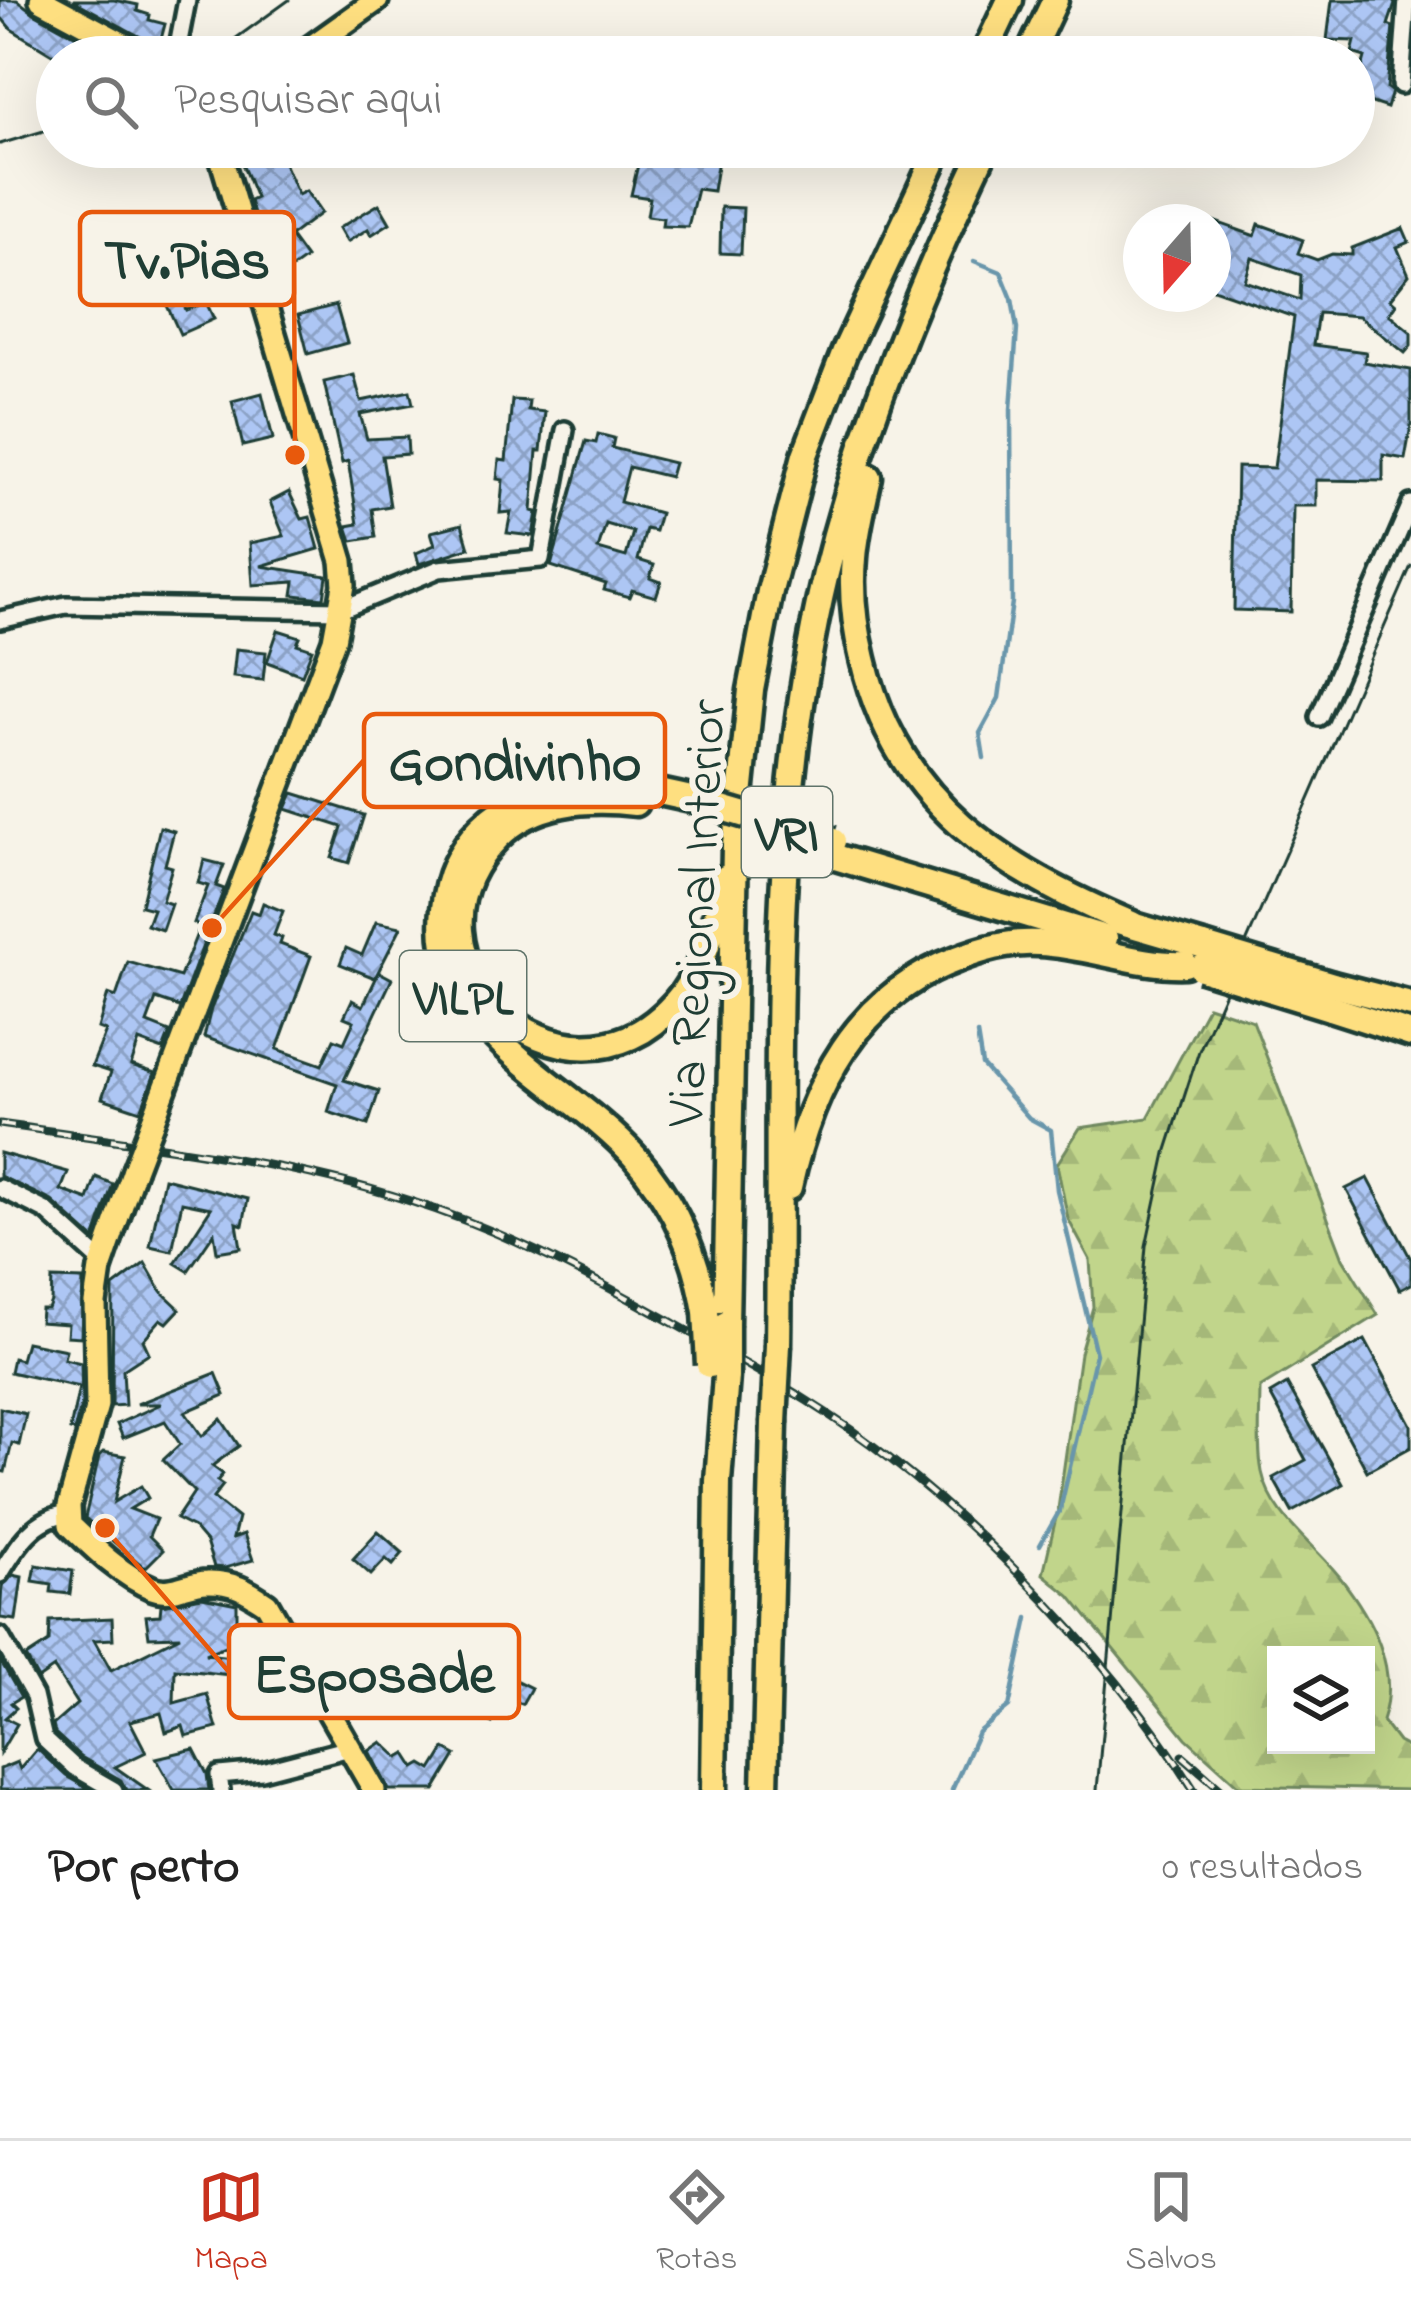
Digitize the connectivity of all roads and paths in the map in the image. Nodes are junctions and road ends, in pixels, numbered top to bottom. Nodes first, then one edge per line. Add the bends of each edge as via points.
1 (41, 0) edge
2 (187, 0) edge
3 (377, 0) edge
4 (1010, 0) edge
5 (1055, 0) edge
6 (1407, 0) edge
7 (109, 36) edge
8 (180, 36) edge
9 (326, 36) edge
10 (992, 36) edge
11 (1038, 36) edge
12 (1401, 85) dead end
13 (224, 168) edge
14 (930, 168) edge
15 (976, 168) edge
16 (566, 430) dead end
17 (868, 436) junction
18 (1411, 504) edge
19 (340, 610) junction
20 (0, 620) edge
21 (1319, 717) dead end
22 (694, 808) junction
23 (735, 845) junction
24 (832, 849) junction
25 (1132, 924) junction
26 (1196, 959) junction
27 (1331, 996) junction
28 (1411, 1005) edge
29 (1411, 1034) edge
30 (0, 1188) edge
31 (780, 1236) junction
32 (102, 1262) junction
33 (716, 1318) junction
34 (70, 1513) junction
35 (0, 1574) edge
36 (0, 1636) edge
37 (350, 1748) junction
38 (114, 1790) edge
39 (220, 1790) edge
40 (374, 1790) edge
41 (714, 1790) edge
42 (765, 1790) edge

1 - 7 main road
2 - 8 street
3 - 9 main road
4 - 10 highway
5 - 11 highway
6 - 12 street
13 - 19 main road via 342,561
14 - 23 highway, Via Regional Interior / VRI via 805,455 752,690
15 - 17 highway, Via Regional Interior / VRI via 920,291
16 - 19 street via 541,559 439,569
17 - 25 highway, VILPL via 872,464 854,607 866,673 894,742 938,803 983,844 1040,883
17 - 31 highway, Via Regional Interior / VRI via 826,573 790,806
18 - 21 street
19 - 20 street via 66,605
19 - 32 main road, bridge
22 - 23 highway, VILPL via 578,801 504,830 476,866 460,923 466,964 490,1003 535,1037 557,1043 585,1046 637,1034 678,1001 696,971
22 - 24 highway, VILPL
22 - 33 highway, VILPL via 613,783 577,783 518,800 493,816 458,859 442,922 452,972 477,1016 608,1130 656,1184
23 - 33 highway, Via Regional Interior / VRI
24 - 25 highway, VILPL
24 - 26 highway, VILPL
25 - 26 highway, VILPL
26 - 27 highway, VILPL, bridge
26 - 31 highway, VILPL via 1164,964 1032,942 972,953 902,987 849,1038 821,1083
27 - 28 highway, VILPL
27 - 29 highway, VILPL
30 - 32 street via 46,1210
31 - 42 highway, Via Regional Interior / VRI, bridge
32 - 34 main road via 97,1406
33 - 41 highway, Via Regional Interior / VRI, bridge
34 - 35 street via 35,1527
34 - 37 main road via 70,1525 100,1554 152,1588 240,1585 267,1604
36 - 38 street via 34,1696 44,1739
37 - 39 street via 219,1775
37 - 40 main road

